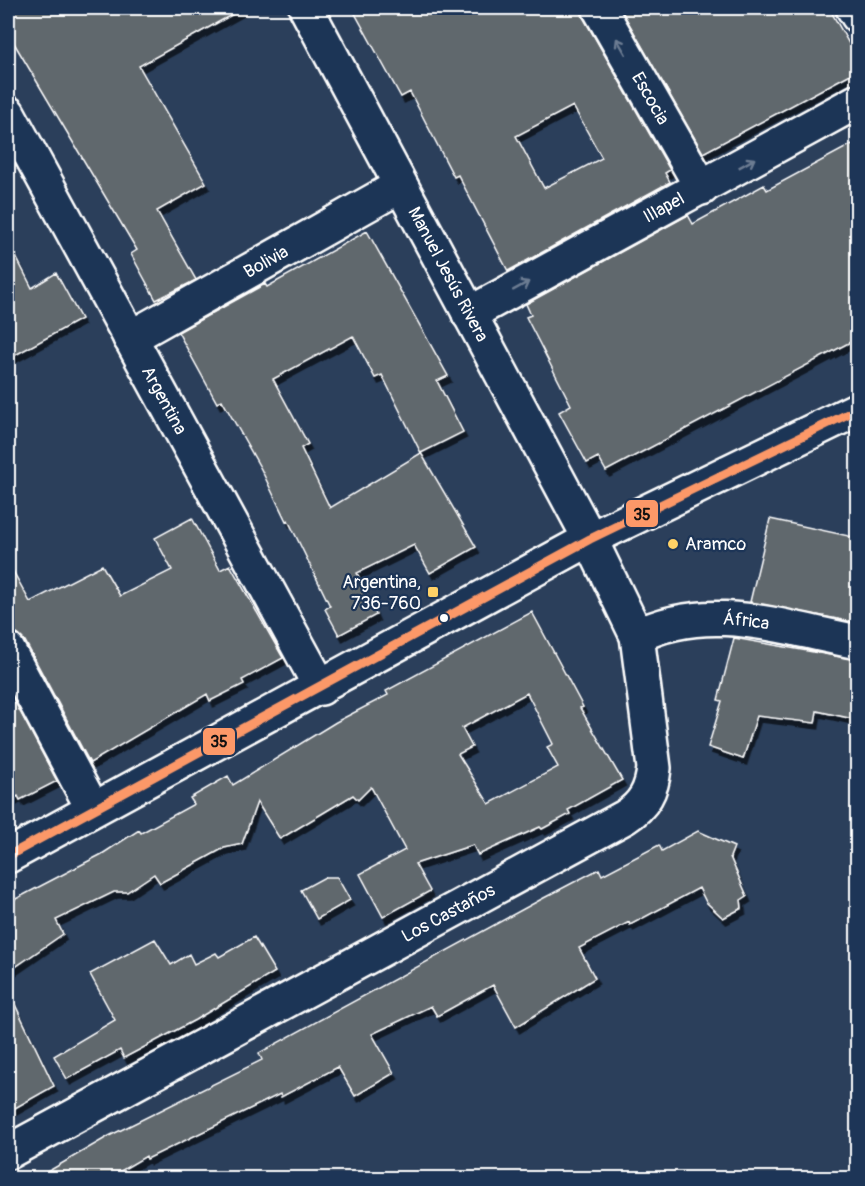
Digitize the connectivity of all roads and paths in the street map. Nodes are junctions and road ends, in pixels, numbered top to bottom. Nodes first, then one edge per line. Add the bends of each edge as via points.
1 (306, 8) edge
2 (599, 8) edge
3 (853, 8) edge
4 (858, 16) edge
5 (858, 101) edge
6 (8, 113) edge
7 (400, 186) junction
8 (702, 188) junction
9 (469, 314) junction
10 (130, 338) junction
11 (858, 409) edge
12 (590, 539) junction
13 (637, 636) junction
14 (858, 642) edge
15 (8, 650) edge
16 (321, 688) junction
17 (93, 809) junction
18 (8, 856) edge
19 (8, 1152) edge

1 - 7 street, Manuel Jesús Rivera
8 -> 2 street, Escocia
3 - 4 street
8 -> 5 street, Illapel
6 - 10 street, Argentina
7 - 9 street, Manuel Jesús Rivera
7 - 10 street, Bolivia
9 -> 8 street, Illapel
9 - 12 street, Manuel Jesús Rivera
10 - 16 street, Argentina
11 - 12 street
12 - 13 street, Los Castaños
12 - 16 street
13 - 14 street, África via 678,620 726,617
13 - 19 street, Los Castaños via 654,768 648,793 634,811
15 - 17 street
16 - 17 street
17 - 18 street

